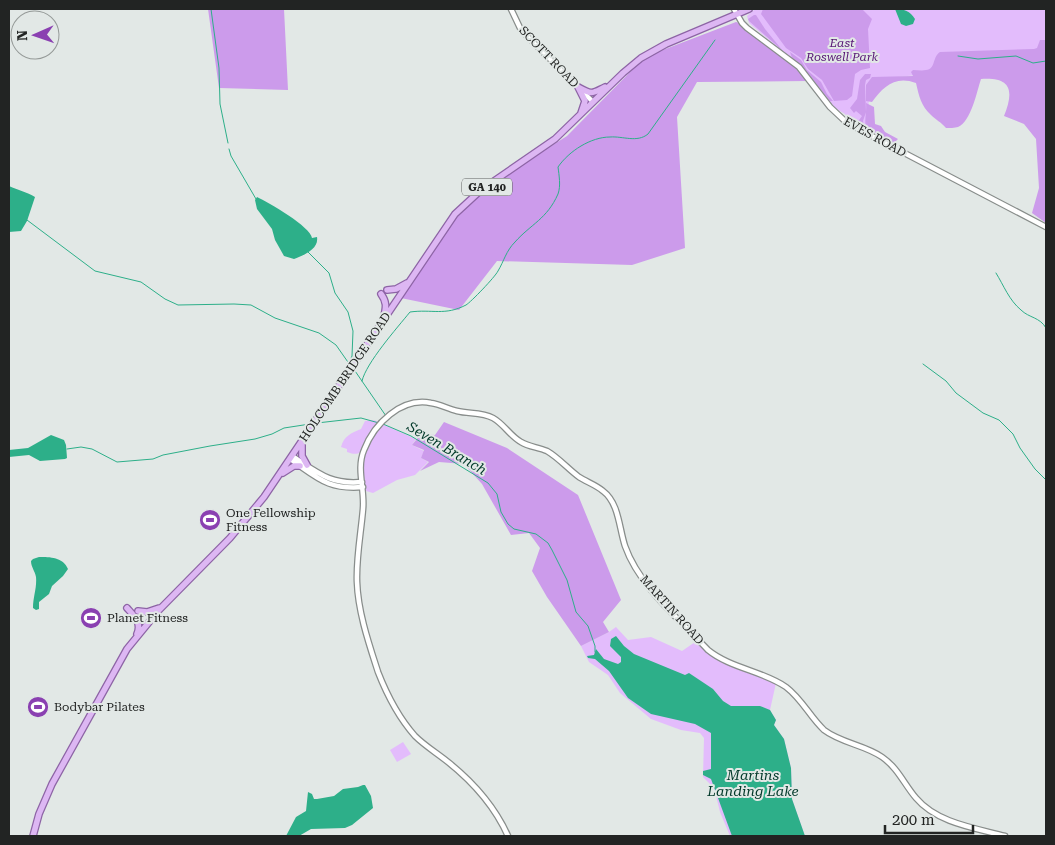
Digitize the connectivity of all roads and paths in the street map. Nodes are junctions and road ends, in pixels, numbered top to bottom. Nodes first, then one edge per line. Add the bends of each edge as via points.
1 (511, 9) edge
2 (749, 9) edge
3 (735, 12) edge
4 (610, 85) junction
5 (578, 87) junction
6 (593, 102) junction
7 (580, 116) junction
8 (1046, 227) edge
9 (409, 282) junction
10 (388, 290) dead end
11 (381, 294) dead end
12 (382, 323) junction
13 (302, 442) junction
14 (291, 458) junction
15 (304, 466) junction
16 (279, 476) junction
17 (363, 484) junction
18 (163, 606) junction
19 (127, 608) dead end
20 (138, 611) dead end
21 (135, 637) junction
22 (33, 836) edge
23 (508, 836) edge
24 (1005, 836) edge

1 - 5 street, SCOTT ROAD via 521,30
2 - 3 main road, HOLCOMB BRIDGE ROAD / GA 140
3 - 4 main road, HOLCOMB BRIDGE ROAD / GA 140 via 652,51
3 - 8 street, EVES ROAD via 748,28 799,67 847,123
4 - 5 main road via 592,94
4 - 6 main road, HOLCOMB BRIDGE ROAD / GA 140
5 - 6 street, SCOTT ROAD
5 - 7 main road via 585,101
6 - 7 main road, HOLCOMB BRIDGE ROAD / GA 140
7 - 9 main road, HOLCOMB BRIDGE ROAD / GA 140 via 544,148 463,205
9 - 10 main road
9 - 12 main road, HOLCOMB BRIDGE ROAD / GA 140
11 - 12 main road via 386,307
12 - 13 main road, HOLCOMB BRIDGE ROAD / GA 140
13 - 14 main road, HOLCOMB BRIDGE ROAD / GA 140
13 - 15 main road
14 - 15 street
14 - 16 main road, HOLCOMB BRIDGE ROAD / GA 140
15 - 16 main road via 292,467
15 - 17 street via 332,480
16 - 18 main road, HOLCOMB BRIDGE ROAD / GA 140 via 227,542
17 - 23 street, MARTIN ROAD via 358,593 384,686 410,730 470,782 492,807
17 - 24 street, MARTIN ROAD via 360,468 364,450 384,419 400,407 425,402 490,417 517,440 550,453 607,494 614,505 629,557 641,576 708,650 788,688 828,733 873,751 888,762 929,810 946,819
18 - 20 main road via 151,611
18 - 21 main road, HOLCOMB BRIDGE ROAD / GA 140
19 - 21 main road via 137,619 139,630
21 - 22 main road, HOLCOMB BRIDGE ROAD / GA 140 via 52,784

